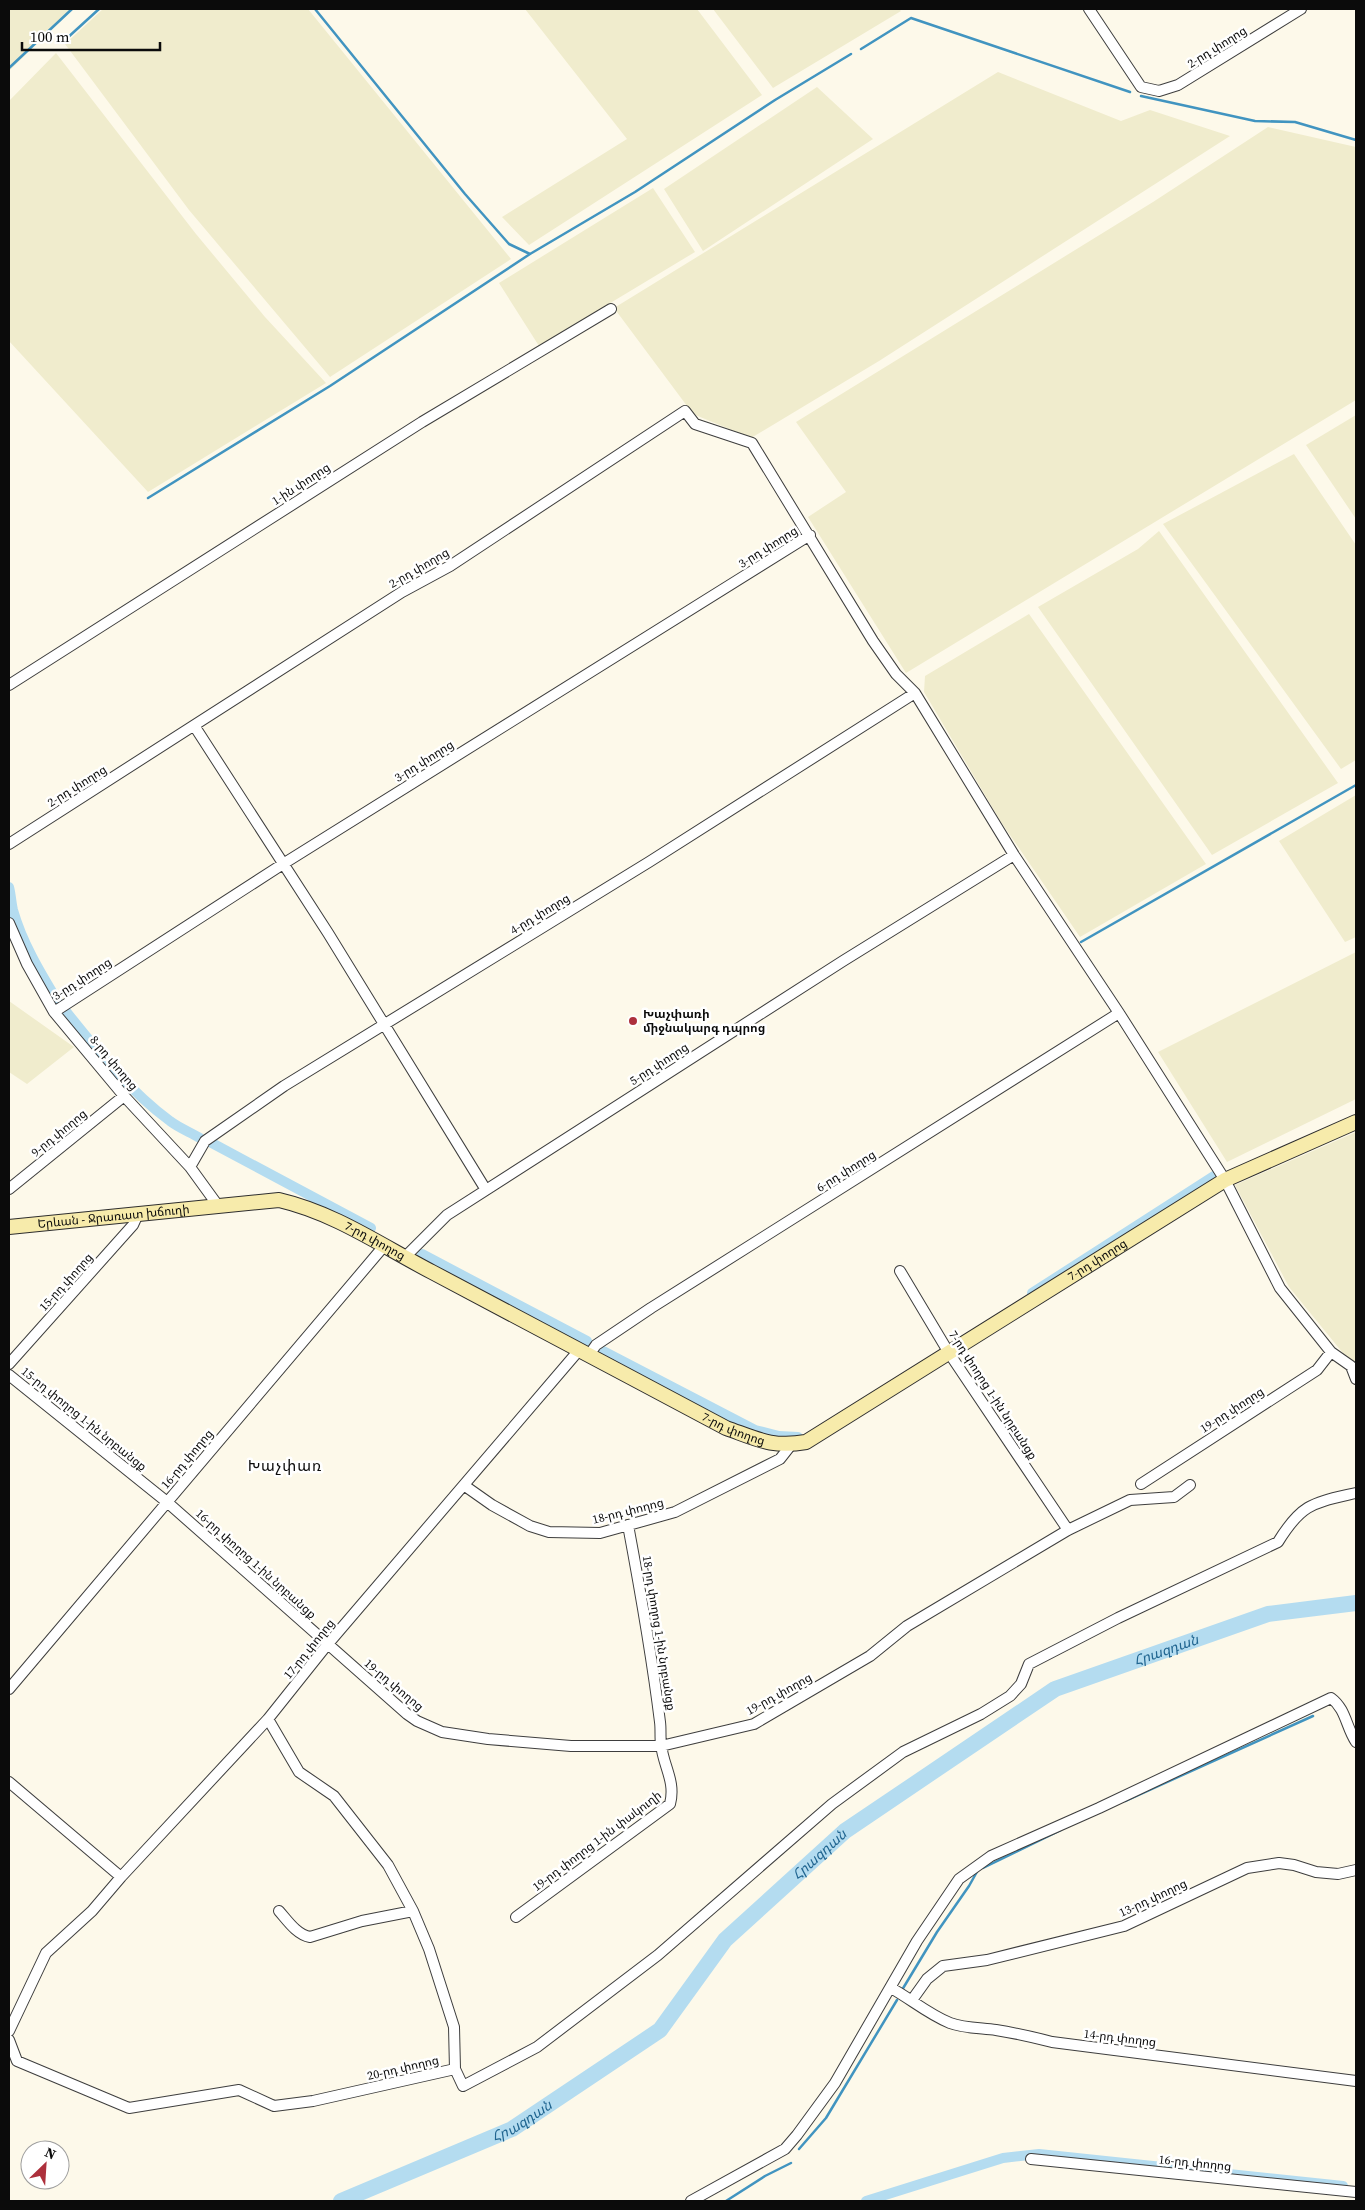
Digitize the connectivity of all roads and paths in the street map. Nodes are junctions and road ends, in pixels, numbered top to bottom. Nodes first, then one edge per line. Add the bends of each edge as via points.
1 (1089, 9) edge
2 (1302, 9) edge
3 (611, 309) dead end
4 (810, 535) junction
5 (9, 685) edge
6 (915, 693) junction
7 (195, 727) junction
8 (9, 844) edge
9 (1014, 855) junction
10 (283, 864) junction
11 (9, 922) edge
12 (54, 1012) junction
13 (1119, 1013) junction
14 (384, 1026) junction
15 (124, 1096) junction
16 (1356, 1122) edge
17 (190, 1167) junction
18 (1225, 1180) junction
19 (9, 1190) edge
20 (486, 1190) junction
21 (219, 1206) junction
22 (138, 1214) junction
23 (9, 1227) edge
24 (384, 1246) junction
25 (404, 1258) junction
26 (900, 1271) dead end
27 (584, 1352) junction
28 (1331, 1352) junction
29 (949, 1353) junction
30 (9, 1364) edge
31 (9, 1375) edge
32 (1356, 1379) edge
33 (791, 1445) junction
34 (1140, 1484) dead end
35 (1190, 1484) dead end
36 (465, 1486) junction
37 (1356, 1493) edge
38 (167, 1502) junction
39 (628, 1525) junction
40 (1068, 1530) junction
41 (327, 1645) junction
42 (9, 1689) edge
43 (268, 1719) junction
44 (1356, 1742) edge
45 (661, 1746) junction
46 (9, 1782) edge
47 (1356, 1870) edge
48 (120, 1877) junction
49 (279, 1911) dead end
50 (413, 1911) junction
51 (516, 1917) dead end
52 (891, 1988) junction
53 (912, 2000) junction
54 (9, 2031) edge
55 (9, 2040) edge
56 (455, 2069) junction
57 (1356, 2081) edge
58 (1031, 2159) dead end
59 (1356, 2192) edge
60 (691, 2201) edge

1 - 2 street, 2-րդ փողոց via 1141,87 1159,91 1178,85
3 - 5 street, 1-ին փողոց via 422,422
4 - 6 street via 873,641 896,674
4 - 7 street, 2-րդ փողոց via 752,443 695,424 685,412
4 - 10 street, 3-րդ փողոց
6 - 9 street
6 - 14 street, 4-րդ փողոց
7 - 8 street, 2-րդ փողոց
7 - 10 street
9 - 13 street
9 - 20 street, 5-րդ փողոց via 834,966
10 - 12 street, 3-րդ փողոց
10 - 14 street
11 - 12 street, 8-րդ փողոց via 27,964
12 - 15 street, 8-րդ փողոց
13 - 18 street
13 - 27 street, 6-րդ փողոց
14 - 17 street, 4-րդ փողոց via 229,1123 205,1141
14 - 20 street
15 - 17 street, 8-րդ փողոց
15 - 19 street, 9-րդ փողոց
16 - 18 main road
17 - 21 street, 8-րդ փողոց
18 - 28 street via 1280,1288
18 - 29 main road, 7-րդ փողոց
20 - 25 street, 5-րդ փողոց via 447,1215
21 - 22 main road, Երևան - Ջրառատ խճուղի
21 - 24 main road, 7-րդ փողոց via 279,1200 337,1220
22 - 23 main road, Երևան - Ջրառատ խճուղի
22 - 30 street, 15-րդ փողոց via 133,1225
24 - 25 main road, 7-րդ փողոց
24 - 38 street, 16-րդ փողոց
25 - 27 main road, 7-րդ փողոց
26 - 29 street, 7-րդ փողոց 1-ին նրբանցք
27 - 33 main road, 7-րդ փողոց via 726,1428 770,1444
27 - 36 street, 17-րդ փողոց
28 - 32 street via 1351,1366
28 - 34 street, 19-րդ փողոց via 1317,1370
29 - 33 main road, 7-րդ փողոց via 806,1442
29 - 40 street, 7-րդ փողոց 1-ին նրբանցք
31 - 38 street, 15-րդ փողոց 1-ին նրբանցք
33 - 39 street, 18-րդ փողոց via 780,1459 676,1512
35 - 40 street, 19-րդ փողոց via 1174,1498 1130,1500
36 - 39 street, 18-րդ փողոց via 530,1526 549,1532 600,1534
36 - 41 street, 17-րդ փողոց
37 - 56 street via 1316,1502 1292,1520 1278,1542 1029,1664 1021,1684 1010,1696 981,1714 903,1752 852,1788 658,1955 537,2047 463,2086
38 - 41 street, 16-րդ փողոց 1-ին նրբանցք
38 - 42 street, 16-րդ փողոց
39 - 45 street, 18-րդ փողոց 1-ին նրբանցք
40 - 45 street, 19-րդ փողոց via 907,1626 870,1656 754,1724
41 - 43 street, 17-րդ փողոց
41 - 45 street, 19-րդ փողոց via 407,1714 442,1732 571,1746
43 - 48 street, 17-րդ փողոց
43 - 50 street, 20-րդ փողոց via 299,1772 334,1796 388,1865
44 - 52 street via 1340,1705 1331,1698 991,1856 960,1879 917,1941
45 - 51 street, 19-րդ փողոց 1-ին փակուղի via 672,1779 670,1804
46 - 48 street
47 - 53 street, 13-րդ փողոց via 1338,1874 1279,1863 1247,1868 1124,1926 987,1960 943,1966 927,1979
48 - 54 street, 17-րդ փողոց via 92,1911 46,1953
49 - 50 street via 298,1931 310,1937 362,1921
50 - 56 street, 20-րդ փողոց via 454,2027
52 - 53 street, 14-րդ փողոց
52 - 60 street via 835,2083 785,2149
53 - 57 street, 14-րդ փողոց via 952,2024 1018,2033 1052,2042
55 - 56 street, 20-րդ փողոց via 17,2061 129,2108 239,2090 274,2106 313,2101
58 - 59 street, 16-րդ փողոց

